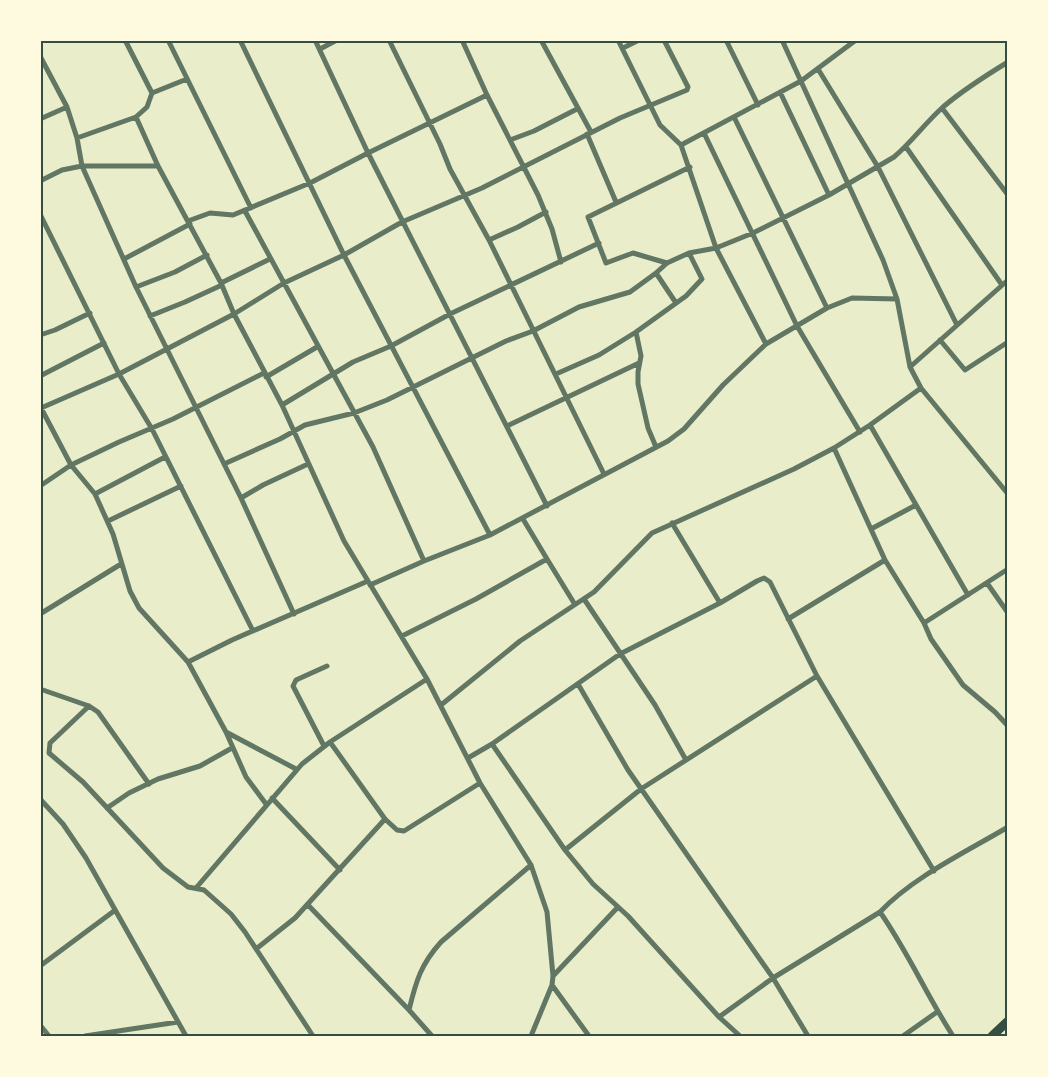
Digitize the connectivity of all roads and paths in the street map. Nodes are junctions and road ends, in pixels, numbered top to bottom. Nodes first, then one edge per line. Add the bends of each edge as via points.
1 (125, 40) edge
2 (168, 40) edge
3 (240, 40) edge
4 (315, 40) edge
5 (337, 40) edge
6 (389, 40) edge
7 (462, 40) edge
8 (541, 40) edge
9 (618, 40) edge
10 (639, 40) edge
11 (664, 40) edge
12 (726, 40) edge
13 (782, 40) edge
14 (856, 40) edge
15 (623, 48) junction
16 (320, 49) junction
17 (40, 56) edge
18 (1008, 62) edge
19 (818, 69) junction
20 (187, 79) junction
21 (801, 81) junction
22 (780, 92) junction
23 (152, 93) junction
24 (487, 95) junction
25 (650, 104) junction
26 (758, 105) junction
27 (67, 107) junction
28 (942, 108) junction
29 (576, 109) junction
30 (136, 117) junction
31 (734, 117) junction
32 (40, 119) edge
33 (429, 123) junction
34 (589, 133) junction
35 (704, 133) junction
36 (77, 138) junction
37 (510, 141) junction
38 (681, 145) junction
39 (906, 147) junction
40 (368, 153) junction
41 (523, 165) junction
42 (82, 166) junction
43 (159, 166) junction
44 (690, 167) junction
45 (878, 167) junction
46 (40, 181) edge
47 (310, 183) junction
48 (849, 184) junction
49 (829, 195) junction
50 (1008, 195) edge
51 (464, 196) junction
52 (616, 202) junction
53 (248, 210) junction
54 (546, 212) junction
55 (40, 214) edge
56 (784, 218) junction
57 (402, 222) junction
58 (189, 223) junction
59 (753, 233) junction
60 (489, 240) junction
61 (599, 243) junction
62 (716, 248) junction
63 (689, 253) junction
64 (207, 255) junction
65 (344, 255) junction
66 (270, 259) junction
67 (124, 260) junction
68 (561, 262) junction
69 (667, 262) junction
70 (656, 273) junction
71 (1008, 280) edge
72 (221, 284) junction
73 (284, 284) junction
74 (1002, 285) junction
75 (511, 286) junction
76 (136, 288) junction
77 (897, 299) junction
78 (676, 303) junction
79 (827, 308) junction
80 (90, 314) junction
81 (234, 314) junction
82 (450, 314) junction
83 (150, 316) junction
84 (957, 325) junction
85 (797, 326) junction
86 (533, 331) junction
87 (636, 332) junction
88 (40, 335) edge
89 (940, 340) junction
90 (104, 342) junction
91 (1008, 342) edge
92 (766, 344) junction
93 (391, 346) junction
94 (166, 348) junction
95 (318, 348) junction
96 (472, 357) junction
97 (639, 363) junction
98 (910, 367) junction
99 (333, 372) junction
100 (119, 374) junction
101 (556, 374) junction
102 (265, 375) junction
103 (40, 376) edge
104 (415, 387) junction
105 (921, 388) junction
106 (567, 396) junction
107 (282, 405) junction
108 (41, 407) edge
109 (196, 408) junction
110 (354, 413) junction
111 (870, 425) junction
112 (507, 426) junction
113 (152, 429) junction
114 (293, 432) junction
115 (860, 432) junction
116 (656, 447) junction
117 (834, 448) junction
118 (165, 457) junction
119 (224, 464) junction
120 (308, 464) junction
121 (71, 465) junction
122 (604, 474) junction
123 (40, 486) edge
124 (181, 486) junction
125 (95, 494) junction
126 (1008, 494) edge
127 (241, 498) junction
128 (916, 505) junction
129 (547, 506) junction
130 (523, 519) junction
131 (108, 520) junction
132 (672, 523) junction
133 (871, 529) junction
134 (490, 535) junction
135 (548, 559) junction
136 (885, 560) junction
137 (424, 561) junction
138 (122, 564) junction
139 (1008, 569) edge
140 (369, 583) junction
141 (987, 583) junction
142 (968, 595) junction
143 (584, 599) junction
144 (574, 603) junction
145 (720, 603) junction
146 (1008, 613) edge
147 (40, 614) edge
148 (294, 614) junction
149 (788, 619) junction
150 (924, 622) junction
151 (253, 631) junction
152 (402, 636) junction
153 (620, 654) junction
154 (188, 662) junction
155 (327, 666) dead end
156 (817, 676) junction
157 (427, 679) junction
158 (578, 684) junction
159 (40, 689) edge
160 (441, 705) junction
161 (89, 706) junction
162 (1008, 726) edge
163 (226, 732) junction
164 (330, 742) junction
165 (492, 744) junction
166 (324, 746) junction
167 (232, 748) junction
168 (468, 758) junction
169 (686, 760) junction
170 (296, 769) junction
171 (480, 783) junction
172 (149, 784) junction
173 (641, 789) junction
174 (272, 798) junction
175 (40, 799) edge
176 (266, 804) junction
177 (107, 808) junction
178 (385, 819) junction
179 (1008, 827) edge
180 (565, 850) junction
181 (531, 864) junction
182 (340, 870) junction
183 (934, 872) junction
184 (196, 888) junction
185 (308, 905) junction
186 (618, 907) junction
187 (114, 911) junction
188 (880, 912) junction
189 (256, 949) junction
190 (40, 966) edge
191 (553, 976) junction
192 (773, 978) junction
193 (552, 986) junction
194 (409, 1010) junction
195 (937, 1012) junction
196 (719, 1017) junction
197 (1008, 1021) edge
198 (178, 1022) junction
199 (40, 1025) edge
200 (806, 1034) edge
201 (49, 1036) edge
202 (85, 1036) edge
203 (186, 1036) edge
204 (313, 1036) edge
205 (432, 1036) edge
206 (531, 1036) edge
207 (589, 1036) edge
208 (737, 1036) edge
209 (797, 1036) edge
210 (903, 1036) edge
211 (953, 1036) edge
212 (992, 1036) edge

1 - 23 street
2 - 20 street
3 - 47 street
4 - 16 street
5 - 16 street
6 - 33 street
7 - 24 street
8 - 29 street
9 - 15 street
10 - 15 street
11 - 25 street via 688,89
12 - 26 street
13 - 21 street
14 - 19 street
15 - 25 street
16 - 40 street
17 - 27 street
18 - 28 street
19 - 21 street
19 - 45 street
20 - 23 street
20 - 53 street
21 - 22 street
21 - 48 street
22 - 26 street
22 - 49 street
23 - 30 street via 147,107
24 - 33 street
24 - 37 street
25 - 34 street
25 - 38 street via 660,125
26 - 31 street
27 - 32 street
27 - 36 street
28 - 39 street
28 - 50 street
29 - 34 street
29 - 37 street
30 - 36 street
30 - 43 street
31 - 35 street
31 - 56 street
33 - 40 street
33 - 51 street
34 - 41 street
34 - 52 street
35 - 38 street
35 - 59 street
36 - 42 street
37 - 41 street
38 - 44 street
39 - 45 street
39 - 74 street
40 - 47 street
40 - 57 street
41 - 51 street
41 - 54 street
42 - 43 street
42 - 46 street
42 - 67 street
43 - 58 street
44 - 52 street
44 - 62 street
45 - 48 street
45 - 84 street
47 - 53 street
47 - 65 street
48 - 49 street
48 - 77 street
49 - 56 street
51 - 57 street
51 - 60 street
52 - 61 street via 588,217
53 - 58 street via 228,216 210,213
53 - 66 street
54 - 60 street
54 - 68 street
55 - 80 street
56 - 59 street
56 - 79 street
57 - 65 street
57 - 82 street
58 - 64 street
58 - 67 street
59 - 62 street
59 - 85 street
60 - 75 street
61 - 68 street
61 - 69 street via 606,263 633,253
62 - 63 street
62 - 92 street
63 - 69 street
63 - 78 street via 702,279
64 - 72 street
64 - 76 street
65 - 73 street
65 - 93 street
66 - 72 street
66 - 73 street
67 - 76 street
68 - 75 street
69 - 70 street
70 - 78 street
70 - 86 street via 630,292 579,307
71 - 74 street
72 - 81 street
72 - 83 street
73 - 81 street
73 - 95 street
74 - 84 street
75 - 82 street
75 - 86 street
76 - 83 street
77 - 79 street via 852,298
77 - 98 street
78 - 87 street
79 - 85 street
80 - 88 street
80 - 90 street
81 - 94 street
81 - 102 street
82 - 93 street
82 - 96 street
83 - 94 street
84 - 89 street
85 - 92 street
85 - 115 street
86 - 96 street
86 - 101 street
87 - 97 street
87 - 101 street via 599,355
89 - 91 street via 965,370
89 - 98 street
90 - 100 street
90 - 103 street
92 - 116 street via 684,429
93 - 99 street
93 - 104 street
94 - 100 street
94 - 109 street
95 - 99 street
95 - 102 street
96 - 104 street
96 - 112 street
97 - 106 street
97 - 116 street via 638,384
98 - 105 street
99 - 107 street
99 - 110 street
100 - 108 street
100 - 113 street
101 - 106 street
102 - 107 street
102 - 109 street
104 - 110 street
104 - 134 street
105 - 111 street
105 - 126 street
106 - 112 street
106 - 122 street
107 - 114 street
108 - 121 street
109 - 113 street
109 - 119 street
110 - 114 street via 305,425
110 - 137 street
111 - 115 street
111 - 128 street
112 - 129 street
113 - 118 street
113 - 121 street
114 - 119 street
114 - 120 street
115 - 117 street
116 - 122 street
117 - 132 street
117 - 133 street
118 - 124 street
118 - 125 street
119 - 127 street
120 - 127 street
120 - 140 street via 344,541
121 - 123 street
121 - 125 street
122 - 129 street
124 - 131 street
124 - 151 street
125 - 131 street
127 - 148 street
128 - 133 street
128 - 142 street
129 - 130 street
130 - 134 street
130 - 135 street
131 - 138 street
132 - 143 street via 652,533
132 - 145 street
133 - 136 street
134 - 137 street
135 - 144 street
135 - 152 street
136 - 149 street
136 - 150 street
137 - 140 street
138 - 147 street
138 - 154 street via 139,608
139 - 141 street
140 - 148 street
140 - 152 street
141 - 142 street
141 - 146 street
142 - 150 street
143 - 144 street
143 - 153 street
144 - 160 street via 519,640
145 - 149 street via 764,579 770,582
145 - 153 street
148 - 151 street
149 - 156 street
150 - 162 street via 952,672
151 - 154 street
152 - 157 street
153 - 158 street
153 - 169 street via 656,705
154 - 163 street
155 - 166 street via 296,680 293,686
156 - 169 street
156 - 183 street
157 - 160 street
157 - 164 street
158 - 165 street
158 - 173 street
159 - 161 street
160 - 168 street
161 - 172 street via 98,712
161 - 177 street via 48,749
163 - 167 street
163 - 170 street
164 - 166 street
164 - 178 street
165 - 168 street
165 - 180 street
166 - 170 street
167 - 172 street via 200,766
167 - 176 street via 249,782
168 - 171 street
169 - 173 street
170 - 174 street
171 - 178 street via 404,831
171 - 181 street
172 - 177 street
173 - 180 street
173 - 192 street
174 - 176 street
174 - 182 street
175 - 187 street via 86,858
176 - 184 street
177 - 184 street via 163,868 188,887
178 - 182 street
179 - 183 street
180 - 186 street
181 - 191 street via 547,912
181 - 194 street via 441,942 420,968
182 - 185 street
183 - 188 street
184 - 189 street via 215,898 231,914
185 - 189 street
185 - 194 street
186 - 191 street
186 - 196 street
187 - 190 street
187 - 198 street
188 - 192 street
188 - 195 street
189 - 204 street
191 - 193 street
192 - 196 street
192 - 200 street
193 - 206 street
193 - 207 street
194 - 205 street
195 - 210 street
195 - 211 street
196 - 208 street
197 - 212 highway
198 - 202 street
198 - 203 street
199 - 201 street
200 - 209 street

